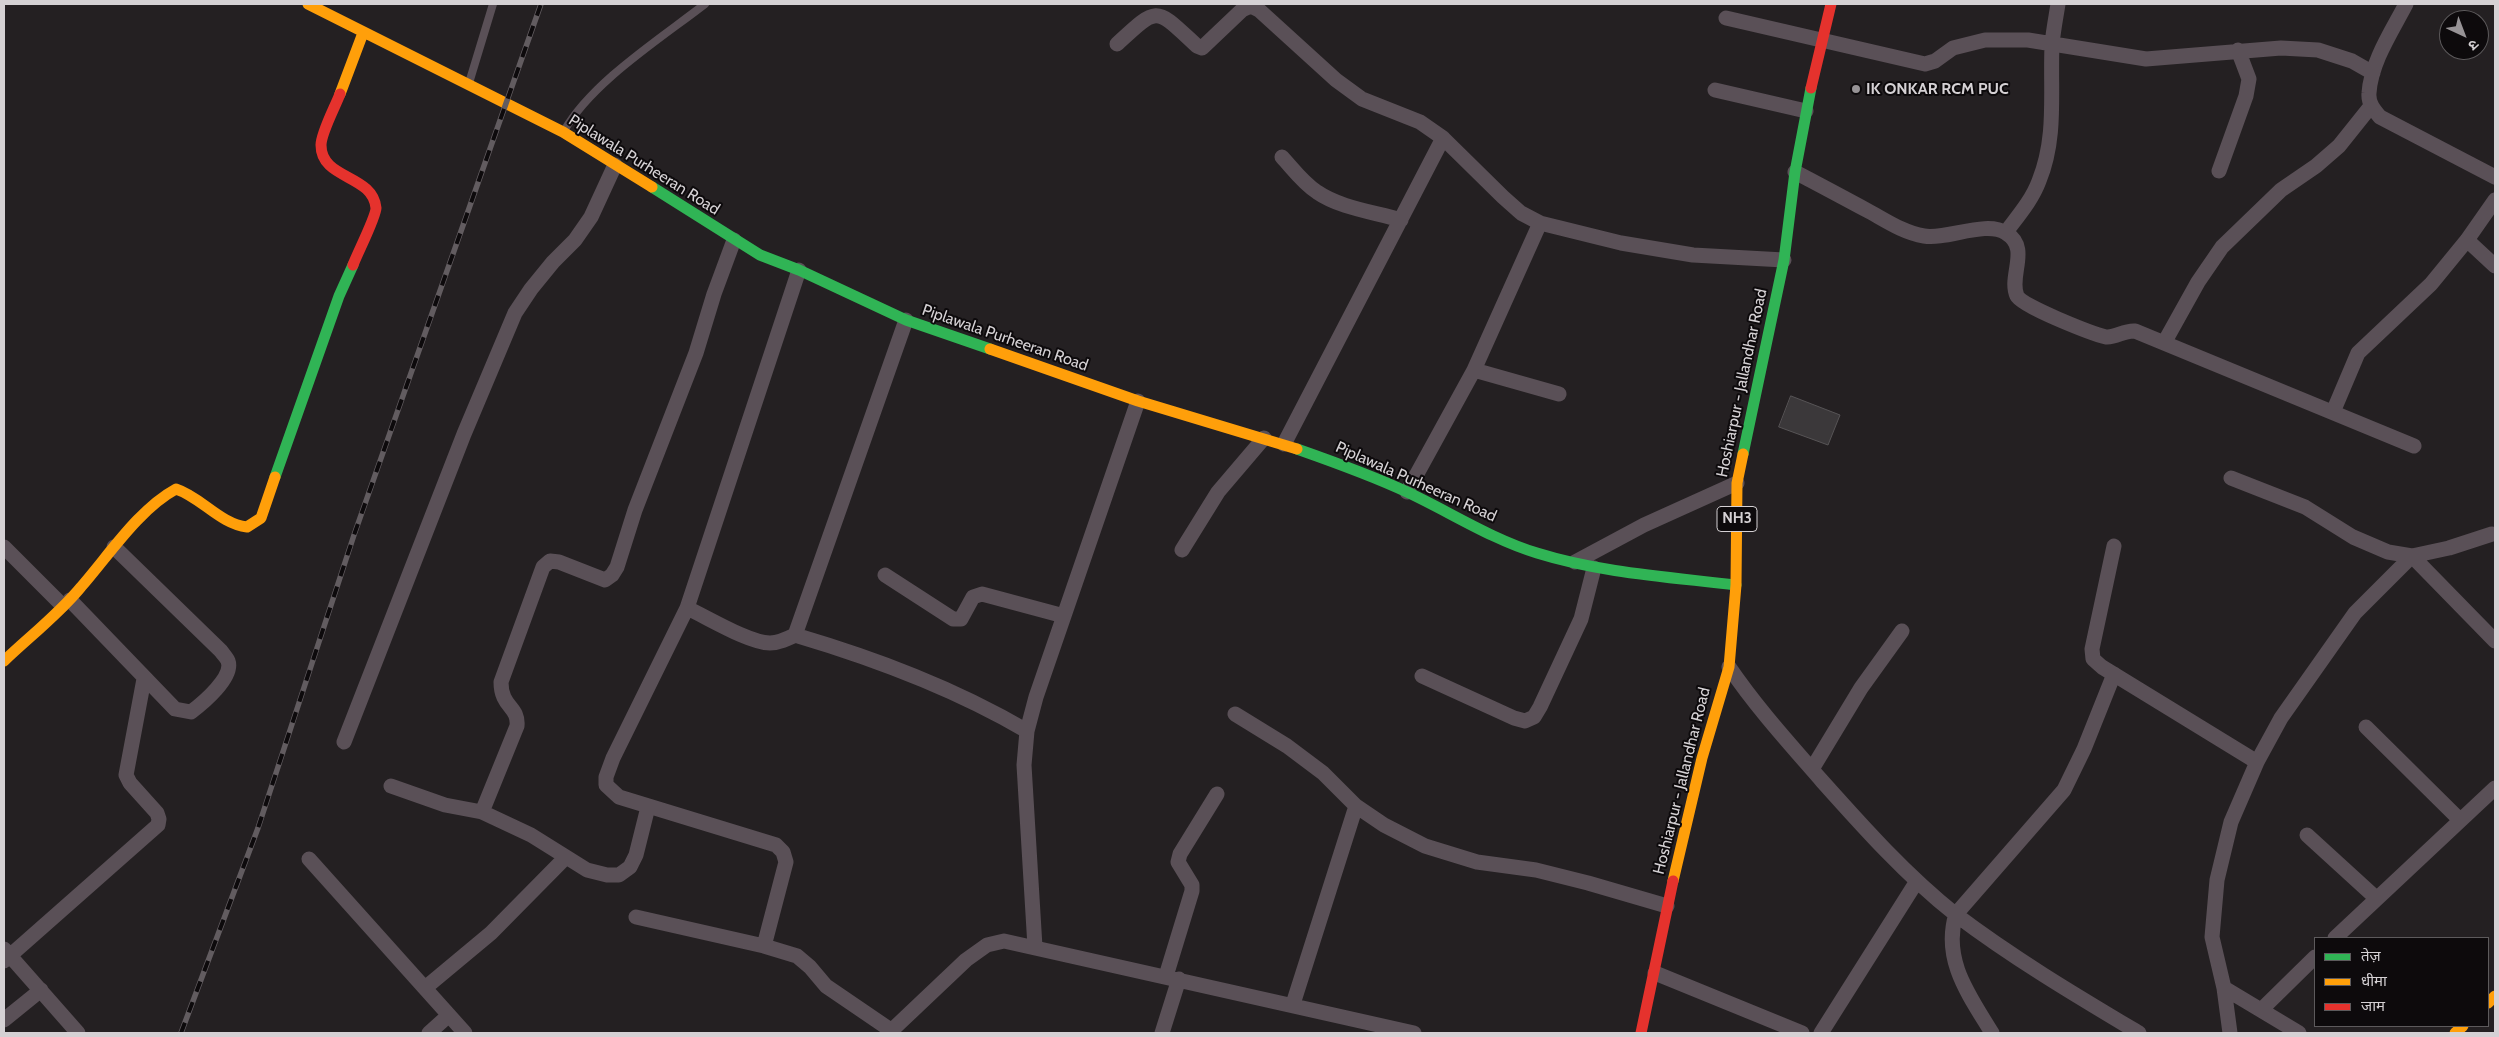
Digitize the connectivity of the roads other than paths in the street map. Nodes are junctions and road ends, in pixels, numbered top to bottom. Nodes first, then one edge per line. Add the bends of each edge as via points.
1 (308, 4) edge
2 (493, 4) edge
3 (705, 4) edge
4 (1831, 4) edge
5 (2058, 4) edge
6 (2406, 4) edge
7 (1726, 18) dead end
8 (363, 33) junction
9 (1822, 42) junction
10 (1118, 44) dead end
11 (2052, 44) junction
12 (2238, 50) junction
13 (2373, 73) junction
14 (469, 83) junction
15 (1715, 90) dead end
16 (2371, 106) junction
17 (1806, 112) junction
18 (563, 132) junction
19 (1443, 138) junction
20 (1282, 156) dead end
21 (615, 165) junction
22 (2219, 171) dead end
23 (1795, 172) junction
24 (2495, 177) edge
25 (2495, 200) edge
26 (1401, 220) junction
27 (1540, 224) junction
28 (2006, 232) junction
29 (734, 240) junction
30 (2467, 240) junction
31 (1784, 260) junction
32 (2495, 266) edge
33 (799, 270) junction
34 (906, 320) junction
35 (2164, 342) junction
36 (1474, 370) junction
37 (1559, 394) dead end
38 (1138, 401) junction
39 (2333, 412) junction
40 (1264, 438) junction
41 (1284, 444) junction
42 (2414, 446) dead end
43 (2231, 478) dead end
44 (1737, 483) junction
45 (1407, 492) junction
46 (2494, 534) edge
47 (2114, 546) dead end
48 (4, 547) edge
49 (114, 547) junction
50 (1182, 550) dead end
51 (2412, 556) junction
52 (1575, 562) junction
53 (1594, 568) junction
54 (885, 575) dead end
55 (1736, 585) junction
56 (66, 602) junction
57 (687, 608) junction
58 (1064, 616) junction
59 (1902, 631) dead end
60 (795, 635) junction
61 (2495, 641) edge
62 (4, 661) edge
63 (1729, 666) junction
64 (2114, 674) junction
65 (1422, 676) dead end
66 (144, 679) junction
67 (1234, 714) dead end
68 (2366, 727) dead end
69 (1027, 731) junction
70 (344, 742) dead end
71 (2257, 762) junction
72 (1812, 769) junction
73 (392, 786) dead end
74 (2495, 788) edge
75 (1217, 794) dead end
76 (1356, 806) junction
77 (648, 807) junction
78 (482, 812) junction
79 (2460, 820) junction
80 (2307, 835) dead end
81 (566, 857) junction
82 (309, 859) dead end
83 (1917, 881) junction
84 (2376, 898) junction
85 (1667, 906) junction
86 (1956, 914) junction
87 (636, 917) dead end
88 (2336, 937) edge
89 (764, 946) junction
90 (1035, 948) junction
91 (6, 955) edge
92 (2314, 958) edge
93 (1655, 973) junction
94 (1172, 978) junction
95 (425, 988) junction
96 (2224, 988) junction
97 (41, 990) junction
98 (1293, 1004) junction
99 (2260, 1010) junction
100 (449, 1015) junction
101 (4, 1020) edge
102 (890, 1032) edge
103 (78, 1033) edge
104 (429, 1033) edge
105 (465, 1033) edge
106 (1162, 1033) edge
107 (1414, 1033) edge
108 (1641, 1033) edge
109 (1802, 1033) edge
110 (1821, 1033) edge
111 (1992, 1033) edge
112 (2139, 1033) edge
113 (2230, 1033) edge
114 (2299, 1033) edge

1 - 8 main road, Piplawala Purheeran Road
2 - 14 lane
3 - 18 lane via 598,88 581,105
4 - 9 main road, Hoshiarpur - Jallandhar Road / NH3
5 - 11 street
6 - 13 street
7 - 9 street
8 - 14 main road, Piplawala Purheeran Road
8 - 49 main road via 321,144 322,156 329,166 371,191 376,210 339,296 261,518 246,528 176,489 165,495
9 - 11 street via 1925,64 1953,48 1985,40 2028,40
9 - 17 main road, Hoshiarpur - Jallandhar Road / NH3
10 - 19 street via 1145,19 1159,15 1202,48 1242,10 1251,6 1362,99 1420,122
11 - 12 street via 2146,59
11 - 28 street via 2053,112 2049,149 2039,182
12 - 13 street via 2318,50 2352,61
12 - 22 street via 2249,79
13 - 16 street via 2369,94
14 - 18 main road, Piplawala Purheeran Road
15 - 17 street
16 - 24 street via 2380,117
16 - 35 street via 2339,146 2281,190 2222,246
17 - 23 main road, Hoshiarpur - Jallandhar Road / NH3
18 - 21 main road, Piplawala Purheeran Road
19 - 26 street
19 - 27 street via 1503,198
20 - 26 street via 1317,192 1333,200
21 - 29 main road, Piplawala Purheeran Road
21 - 70 street via 591,217 575,240 536,282 515,313 464,434
23 - 28 street via 1903,230 1924,237 1993,229
23 - 31 main road, Hoshiarpur - Jallandhar Road / NH3
25 - 30 street
26 - 41 street
27 - 31 street via 1693,255
27 - 36 street
28 - 35 street via 2016,242 2019,260 2015,289 2018,298 2029,307 2106,336 2127,330
29 - 33 main road, Piplawala Purheeran Road via 760,255
29 - 78 street via 617,567 605,580 559,562 550,561 543,567 502,682 501,693 518,718 517,726
30 - 32 street
30 - 39 street via 2431,284 2358,354
31 - 44 main road, Hoshiarpur - Jallandhar Road / NH3
33 - 34 main road, Piplawala Purheeran Road
33 - 57 street
34 - 38 main road, Piplawala Purheeran Road
34 - 60 street
35 - 39 street
36 - 37 street
36 - 45 street
38 - 40 main road, Piplawala Purheeran Road
38 - 58 street
39 - 42 street
40 - 41 main road, Piplawala Purheeran Road
40 - 50 street via 1218,492
41 - 45 main road, Piplawala Purheeran Road
43 - 51 street via 2305,507 2353,537 2388,552
44 - 52 street via 1644,525
44 - 55 main road, Hoshiarpur - Jallandhar Road / NH3
45 - 52 main road, Piplawala Purheeran Road via 1478,529 1536,553
46 - 51 street
47 - 64 street via 2092,649 2094,659
48 - 56 street
49 - 56 main road
49 - 66 street via 228,661 224,680 191,712 175,709
51 - 61 street
51 - 71 street via 2355,613 2281,718
52 - 53 main road, Piplawala Purheeran Road
53 - 55 main road, Piplawala Purheeran Road
53 - 65 street via 1581,619 1534,716 1525,721 1514,718
54 - 58 street via 953,619 962,619 973,597 982,594
55 - 63 main road, Hoshiarpur - Jallandhar Road / NH3
56 - 62 main road
56 - 66 street
57 - 60 street via 754,640 769,643
57 - 77 street via 606,777 610,791
58 - 69 street
59 - 72 street via 1861,688
60 - 69 street via 897,668
63 - 72 street via 1752,701
63 - 85 main road, Hoshiarpur - Jallandhar Road / NH3 via 1702,758
64 - 71 street
64 - 86 street via 2064,790
66 - 91 street via 126,776 157,813 158,825
67 - 76 street via 1287,746 1322,773
68 - 79 street
69 - 90 street via 1024,765
71 - 96 street via 2231,822 2217,880 2212,937
72 - 83 street via 1876,842
73 - 78 street via 445,805
74 - 79 street
75 - 94 street via 1178,862 1192,885 1192,892
76 - 85 street via 1424,846 1477,862 1536,870
76 - 98 street
77 - 81 street via 636,855 630,867 619,875 607,876 587,870
77 - 89 street via 776,845 783,852 786,862
78 - 81 street via 532,835
79 - 84 street
80 - 84 street
81 - 95 street via 491,933
82 - 95 street
83 - 86 street
83 - 110 street
84 - 88 street
85 - 93 main road, Hoshiarpur - Jallandhar Road / NH3
86 - 111 street via 1951,930 1951,948 1958,971
86 - 112 street via 2028,964
87 - 89 street
89 - 102 street via 804,961 826,986
90 - 94 street
90 - 102 street via 1004,941 987,945 966,960
91 - 97 street
92 - 99 street
93 - 108 main road, Hoshiarpur - Jallandhar Road / NH3
93 - 109 street
94 - 98 street
94 - 106 street
95 - 100 street
96 - 99 street
96 - 113 street
97 - 101 street
97 - 103 street
98 - 107 street
99 - 114 street
100 - 104 street
100 - 105 street

